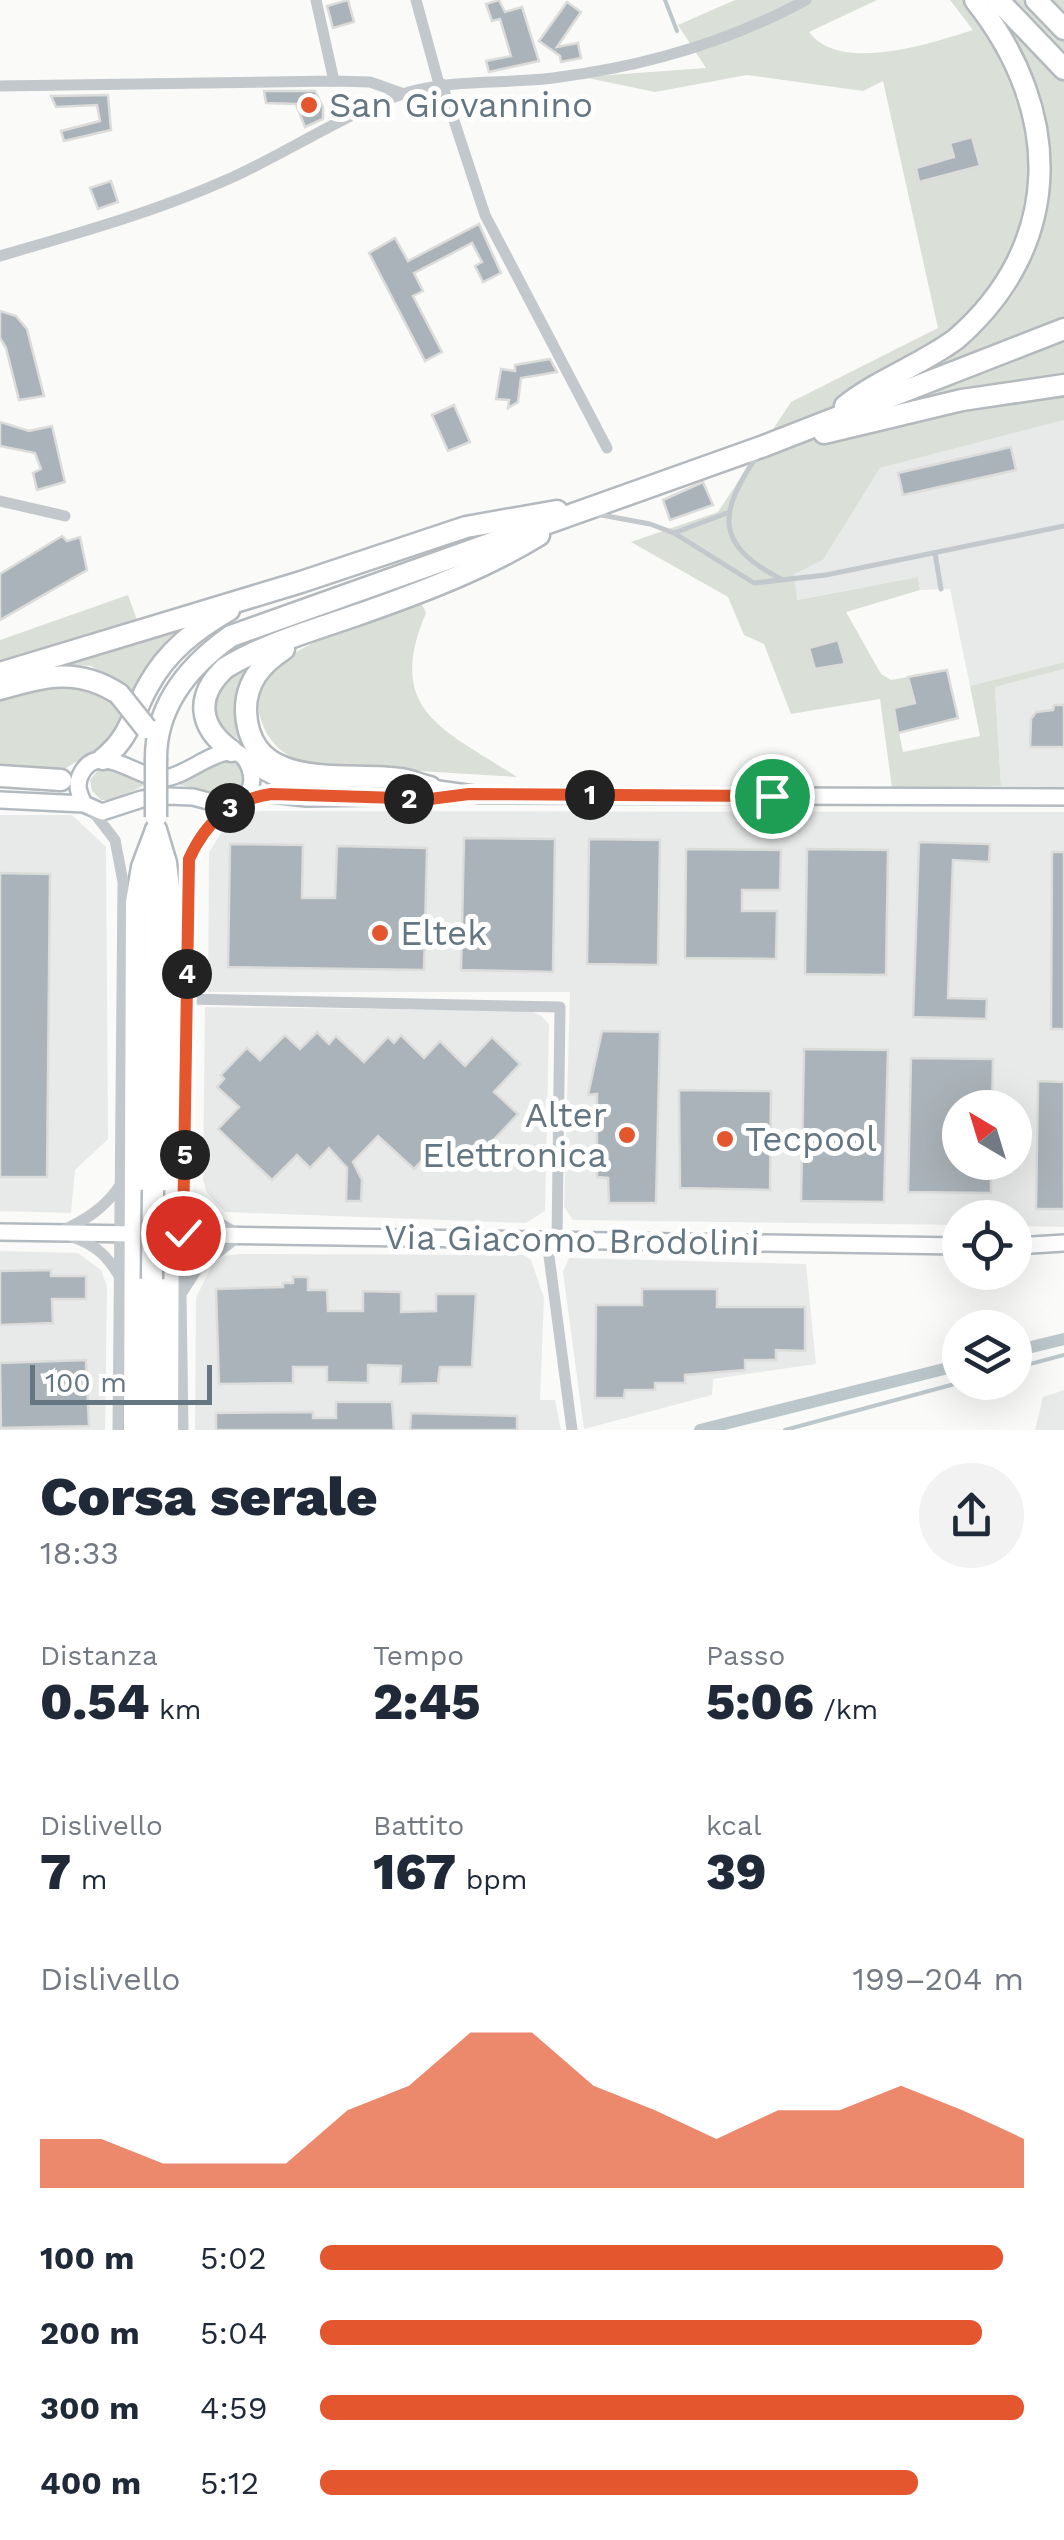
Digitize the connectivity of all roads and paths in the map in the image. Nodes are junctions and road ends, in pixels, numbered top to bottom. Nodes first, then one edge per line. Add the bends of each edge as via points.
1 (316, 0) edge
2 (416, 0) edge
3 (806, 0) edge
4 (975, 0) edge
5 (998, 0) edge
6 (1036, 0) edge
7 (1064, 29) edge
8 (1064, 69) edge
9 (334, 81) junction
10 (440, 84) junction
11 (0, 86) edge
12 (404, 94) junction
13 (0, 256) edge
14 (1064, 329) edge
15 (1064, 385) edge
16 (827, 420) junction
17 (764, 446) junction
18 (607, 448) dead end
19 (0, 501) edge
20 (578, 511) junction
21 (727, 513) junction
22 (65, 516) dead end
23 (1064, 526) edge
24 (674, 533) junction
25 (935, 553) junction
26 (784, 580) junction
27 (301, 582) junction
28 (941, 590) dead end
29 (350, 618) junction
30 (0, 673) edge
31 (0, 689) edge
32 (156, 755) junction
33 (240, 757) junction
34 (103, 760) junction
35 (82, 771) junction
36 (0, 776) edge
37 (61, 780) junction
38 (0, 786) edge
39 (430, 788) junction
40 (469, 794) junction
41 (1064, 797) edge
42 (246, 798) junction
43 (0, 800) edge
44 (88, 806) junction
45 (231, 807) junction
46 (156, 823) junction
47 (187, 999) junction
48 (123, 1181) junction
49 (184, 1190) junction
50 (0, 1232) edge
51 (60, 1232) junction
52 (128, 1232) junction
53 (177, 1233) junction
54 (240, 1235) junction
55 (552, 1240) junction
56 (1064, 1243) edge
57 (1032, 1245) edge
58 (942, 1246) edge
59 (122, 1282) junction
60 (181, 1294) junction
61 (118, 1430) edge
62 (134, 1430) edge
63 (151, 1430) edge
64 (168, 1430) edge
65 (182, 1430) edge
66 (572, 1430) edge

1 - 9 street
2 - 10 street
3 - 10 street via 700,48 632,65
4 - 16 highway via 1038,107 1050,160 1049,214 1034,253 986,315
5 - 8 highway
6 - 7 highway
9 - 11 street
9 - 12 street via 370,82
10 - 12 street
10 - 18 street via 485,215
12 - 13 street via 222,182
14 - 16 highway
15 - 17 highway via 962,400
16 - 17 highway
17 - 20 highway
17 - 21 lane
19 - 22 street
20 - 24 lane
20 - 27 highway via 542,510 466,527
20 - 29 highway via 480,568
20 - 32 highway via 231,636 183,679 167,706
21 - 24 lane
21 - 26 lane via 748,556
23 - 25 lane
24 - 26 lane via 754,583
25 - 26 lane
25 - 28 lane
27 - 30 highway
27 - 34 highway via 230,610 182,641 149,684 124,740
29 - 33 highway via 241,658 212,680 204,718 217,740
29 - 39 highway via 285,648 258,670 246,706 253,739 278,765 298,774 400,779
31 - 32 highway, bridge via 46,676 85,676 119,694 146,728
32 - 46 highway, bridge
33 - 34 main road via 220,752 186,774 162,778
33 - 39 main road via 282,781 306,785
33 - 42 main road via 251,788
34 - 35 main road
35 - 37 main road
35 - 44 main road via 78,782
36 - 37 highway
37 - 38 main road
39 - 40 main road
40 - 41 main road
40 - 42 main road
42 - 45 main road
43 - 44 main road
44 - 45 main road via 114,811 168,796
44 - 48 street via 114,840 124,882
45 - 47 street via 210,822 189,859
46 - 52 highway via 136,903
46 - 53 highway via 170,897
46 - 63 highway, bridge
47 - 49 street
47 - 55 street via 560,1007
48 - 51 street via 90,1218
48 - 52 street
49 - 53 street
49 - 54 street via 193,1208
50 - 51 main road, Via Giacomo Brodolini
51 - 52 main road, Via Giacomo Brodolini
51 - 59 street via 93,1244
52 - 53 main road, Via Giacomo Brodolini
52 - 59 street
52 - 62 highway
53 - 54 main road, Via Giacomo Brodolini
53 - 60 street
53 - 64 highway
54 - 55 main road, Via Giacomo Brodolini
54 - 60 street via 197,1269
55 - 58 main road, Via Giacomo Brodolini
55 - 66 street
56 - 57 main road
59 - 61 street
60 - 65 street

